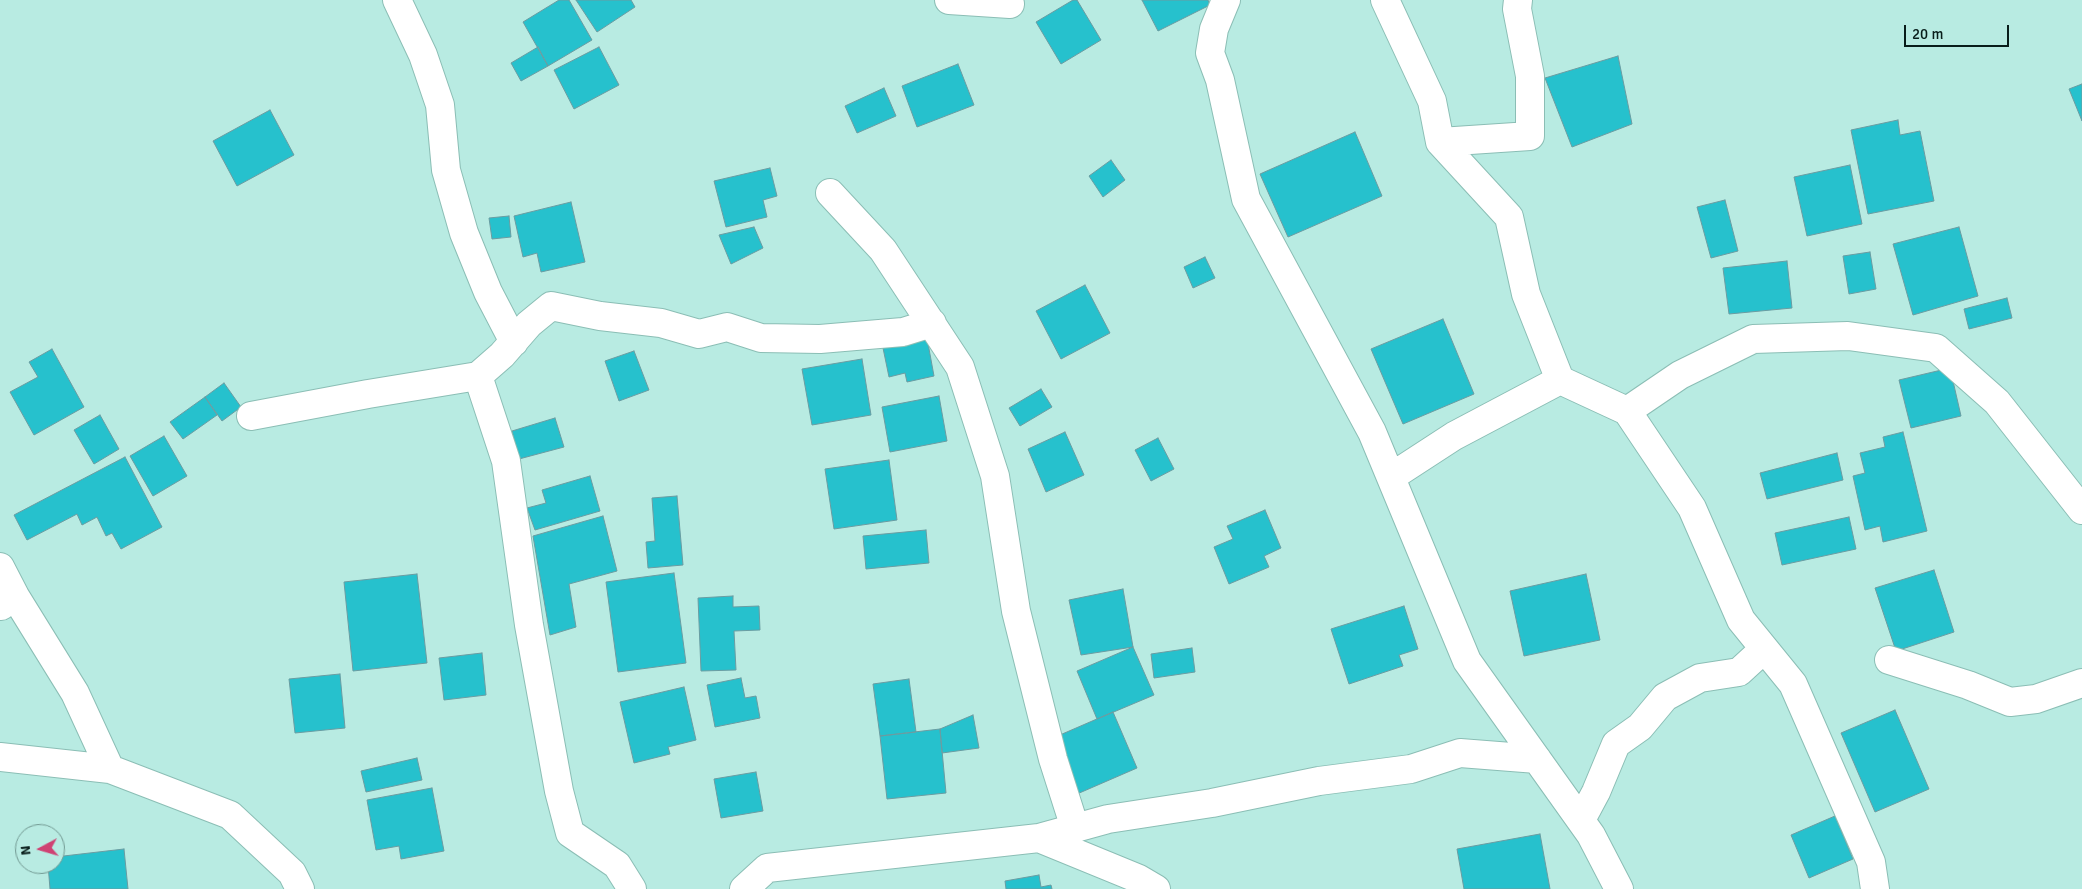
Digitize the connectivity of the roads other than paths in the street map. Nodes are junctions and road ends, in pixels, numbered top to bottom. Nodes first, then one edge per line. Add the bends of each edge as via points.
1 (397, 0) edge
2 (949, 0) edge
3 (1226, 0) edge
4 (1386, 0) edge
5 (1518, 0) edge
6 (1010, 4) dead end
7 (1440, 142) junction
8 (830, 194) dead end
9 (932, 323) junction
10 (514, 342) junction
11 (478, 376) junction
12 (1560, 380) junction
13 (1627, 411) junction
14 (251, 416) dead end
15 (1390, 477) junction
16 (2082, 510) edge
17 (0, 567) edge
18 (8, 601) edge
19 (1764, 650) junction
20 (1889, 660) dead end
21 (2082, 683) edge
22 (0, 757) edge
23 (1537, 759) junction
24 (110, 768) junction
25 (1581, 820) junction
26 (1075, 828) junction
27 (1039, 838) junction
28 (300, 889) edge
29 (632, 889) edge
30 (744, 889) edge
31 (1156, 889) edge
32 (1619, 889) edge
33 (1875, 889) edge

1 - 10 street via 423,55 440,105 446,170 464,233 488,292
2 - 6 street
3 - 15 street via 1214,29 1210,52 1220,80 1246,199 1372,432
4 - 7 street via 1432,101
5 - 7 street via 1530,76 1530,136
7 - 12 street via 1509,216 1526,294
8 - 9 street via 883,250
9 - 10 street via 903,332 820,339 761,338 727,327 699,334 661,323 551,306
9 - 26 street via 960,366 995,476 1016,612 1053,759
10 - 11 street
11 - 14 street
11 - 29 street via 506,462 529,625 559,791 570,833 617,865
12 - 13 street
12 - 15 street via 1454,436
13 - 16 street via 1680,375 1753,339 1848,336 1936,348 1998,402
13 - 19 street via 1692,508 1741,620
15 - 23 street via 1467,661
17 - 18 street
18 - 24 street via 76,693
19 - 25 street via 1739,672 1700,678 1665,697 1640,727 1616,744
19 - 33 street via 1793,684 1871,862
20 - 21 street via 2010,702 2036,699
22 - 24 street
23 - 25 street
23 - 26 street via 1460,753 1411,769 1319,781 1212,803 1108,819
24 - 28 street via 230,815 292,873
25 - 32 street
26 - 27 street
27 - 30 street via 766,868
27 - 31 street

